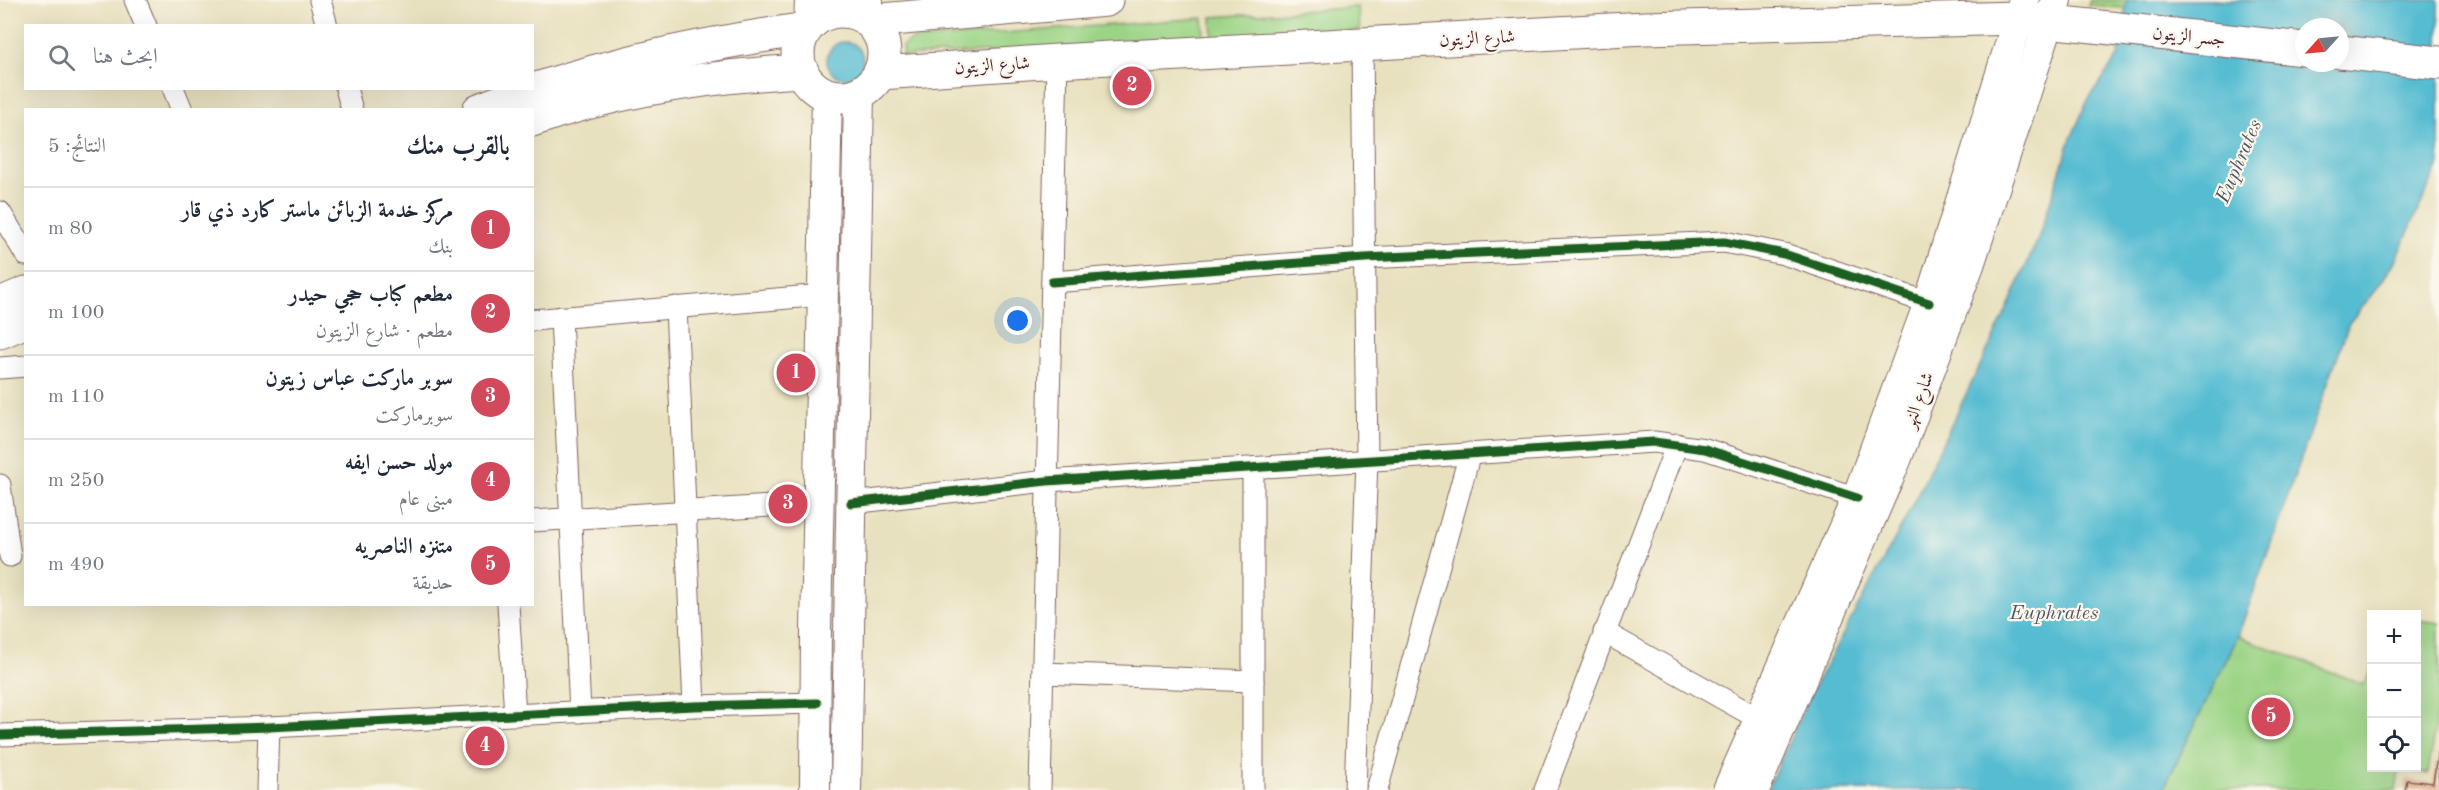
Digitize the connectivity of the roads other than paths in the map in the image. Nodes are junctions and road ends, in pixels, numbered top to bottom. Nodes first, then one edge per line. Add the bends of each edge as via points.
1 (135, 0) edge
2 (320, 0) edge
3 (1106, 0) edge
4 (2044, 12) edge
5 (868, 13) edge
6 (808, 18) edge
7 (145, 24) edge
8 (326, 24) edge
9 (1362, 45) junction
10 (2295, 47) edge
11 (2349, 53) edge
12 (1058, 60) junction
13 (2439, 63) edge
14 (802, 70) junction
15 (856, 87) junction
16 (174, 90) edge
17 (347, 90) edge
18 (181, 108) edge
19 (351, 108) edge
20 (485, 108) edge
21 (534, 119) edge
22 (0, 212) edge
23 (24, 252) edge
24 (1365, 258) junction
25 (1052, 282) junction
26 (24, 294) edge
27 (823, 295) junction
28 (1929, 303) junction
29 (0, 304) edge
30 (676, 307) junction
31 (561, 317) junction
32 (534, 320) edge
33 (24, 322) edge
34 (0, 332) edge
35 (24, 366) edge
36 (0, 368) edge
37 (1677, 444) junction
38 (1470, 453) junction
39 (1367, 460) junction
40 (1253, 468) junction
41 (1047, 481) junction
42 (0, 485) edge
43 (1857, 498) junction
44 (818, 503) junction
45 (851, 504) junction
46 (686, 511) junction
47 (571, 519) junction
48 (534, 521) edge
49 (12, 559) edge
50 (508, 606) edge
51 (816, 630) junction
52 (848, 631) junction
53 (1604, 632) junction
54 (1043, 673) junction
55 (1252, 681) junction
56 (817, 703) junction
57 (694, 706) junction
58 (580, 712) junction
59 (515, 715) junction
60 (1759, 719) junction
61 (269, 727) junction
62 (0, 735) edge
63 (267, 790) edge
64 (815, 790) edge
65 (846, 790) edge
66 (1040, 790) edge
67 (1253, 790) edge
68 (1355, 790) edge
69 (1377, 790) edge
70 (1545, 790) edge
71 (1728, 790) edge
72 (1754, 790) edge

1 - 7 street
2 - 8 street
3 - 5 main road
4 - 9 main road, شارع الزيتون via 1645,28
4 - 10 main road, جسر الزيتون
4 - 28 main road, شارع النهر
4 - 72 main road, شارع النهر via 2035,70 1969,265 1896,460
5 - 6 main road via 837,11
5 - 15 main road via 884,45 884,59
6 - 14 main road via 798,56
6 - 20 main road via 744,38 574,77
9 - 12 main road, شارع الزيتون
9 - 24 street
11 - 13 main road
12 - 15 main road, شارع الزيتون
12 - 25 street
14 - 15 main road via 808,81
14 - 21 main road via 746,74 624,94
15 - 27 main road
15 - 45 main road
16 - 18 street
17 - 19 street
22 - 23 street
24 - 25 street
24 - 28 street via 1724,242 1784,254
24 - 39 street
25 - 41 street
26 - 29 main road
27 - 30 street
27 - 44 main road
28 - 43 main road, شارع النهر
30 - 31 street
30 - 46 street
31 - 32 street
31 - 47 street
33 - 34 main road
35 - 36 street
37 - 38 street
37 - 43 street via 1706,449
37 - 53 street
38 - 39 street
38 - 69 street
39 - 40 street
39 - 68 street
40 - 41 street
40 - 55 street
41 - 45 street
41 - 54 street
42 - 49 street
43 - 60 main road, شارع النهر
44 - 46 street
44 - 51 main road
45 - 52 main road
46 - 47 street
46 - 57 street
47 - 48 street
47 - 58 street
50 - 59 street
51 - 52 main road
51 - 56 main road
52 - 65 main road
53 - 60 street
53 - 70 street
54 - 55 street
54 - 66 street
55 - 67 street
56 - 57 street
56 - 64 main road
57 - 58 street
58 - 59 street
59 - 61 street
60 - 71 main road, شارع النهر
61 - 62 street
61 - 63 street

